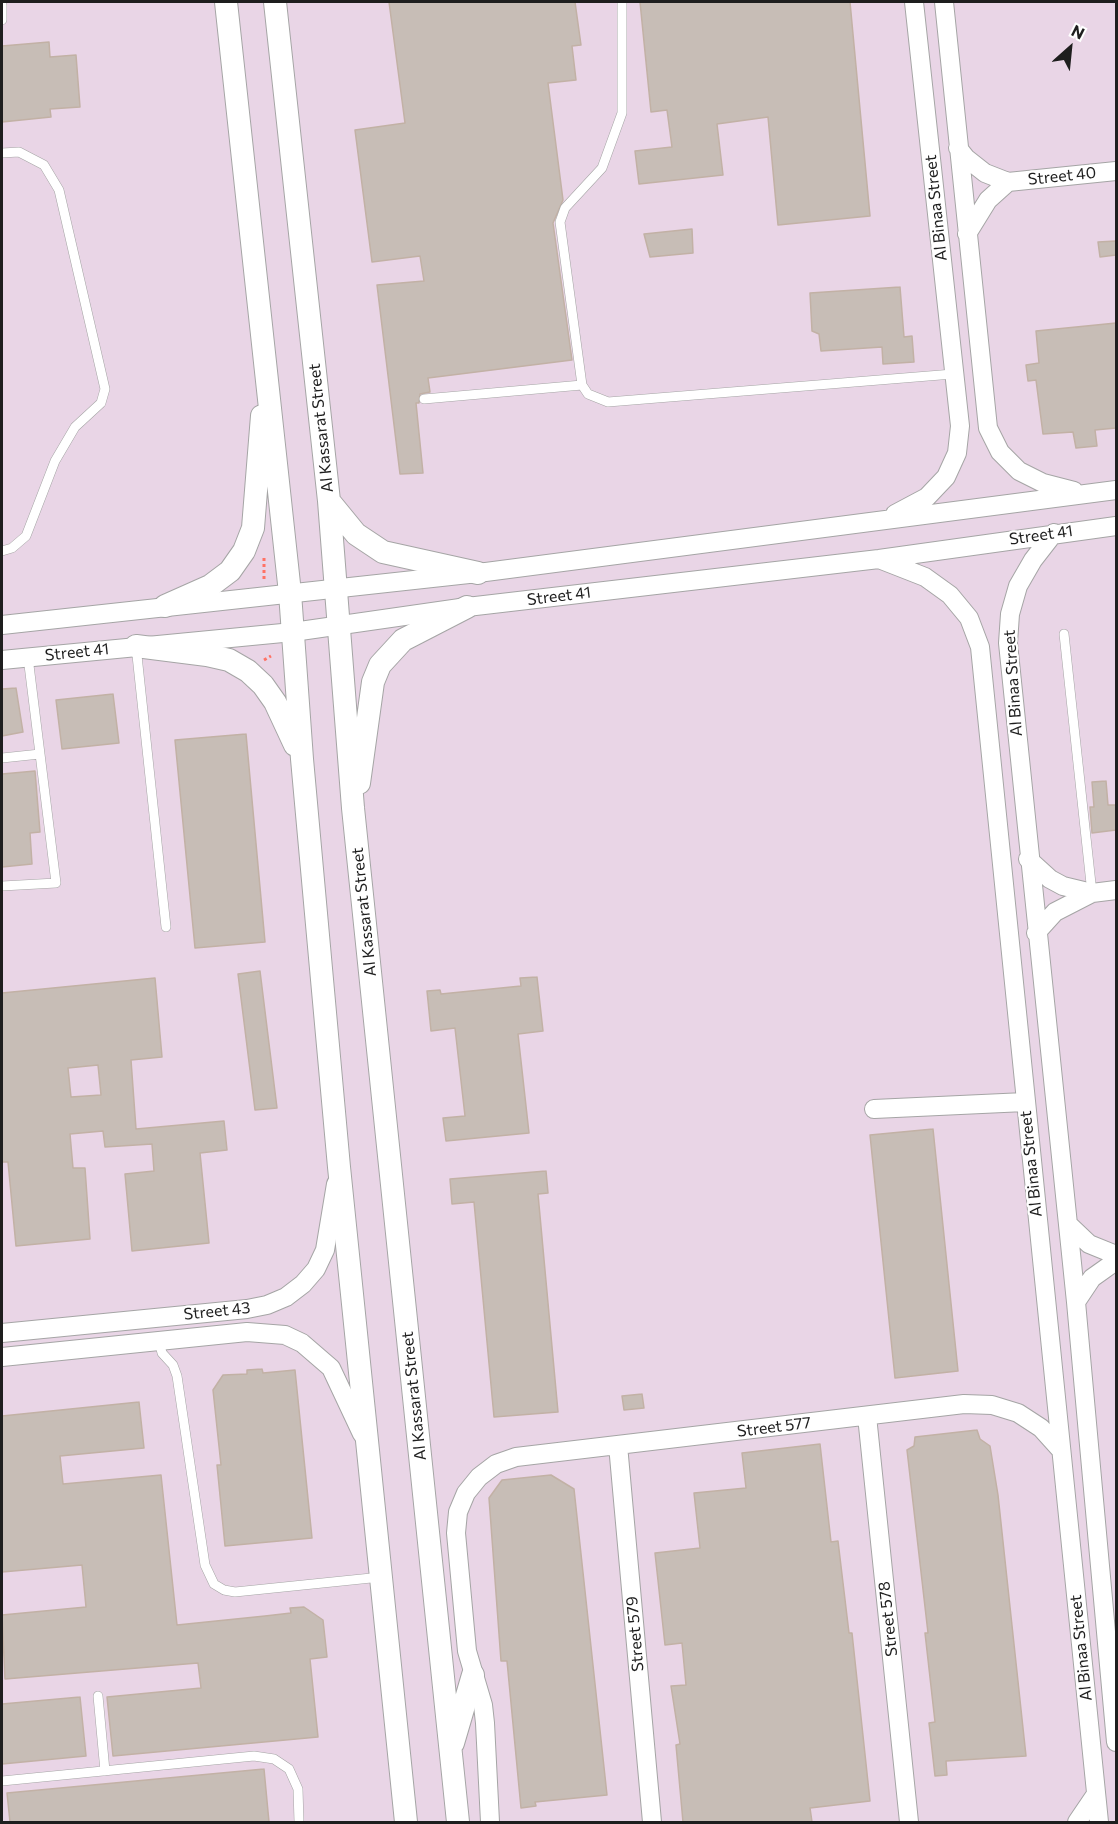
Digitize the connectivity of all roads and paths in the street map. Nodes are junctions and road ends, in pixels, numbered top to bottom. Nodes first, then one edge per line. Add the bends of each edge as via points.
1 (275, 2) edge
2 (622, 2) edge
3 (914, 2) edge
4 (944, 2) edge
5 (2, 5) edge
6 (225, 6) edge
7 (2, 20) edge
8 (958, 148) junction
9 (2, 153) edge
10 (1116, 171) edge
11 (1008, 182) junction
12 (967, 234) junction
13 (953, 374) junction
14 (266, 376) junction
15 (582, 384) junction
16 (424, 399) dead end
17 (1116, 490) edge
18 (1085, 493) junction
19 (328, 501) junction
20 (882, 520) junction
21 (1116, 526) edge
22 (1054, 533) junction
23 (2, 551) edge
24 (879, 559) junction
25 (478, 573) junction
26 (335, 588) junction
27 (290, 593) junction
28 (165, 606) junction
29 (467, 607) junction
30 (2, 625) edge
31 (339, 626) junction
32 (293, 632) junction
33 (1064, 634) dead end
34 (136, 646) junction
35 (28, 657) junction
36 (2, 660) edge
37 (40, 754) junction
38 (2, 758) edge
39 (302, 759) junction
40 (353, 808) junction
41 (1028, 859) junction
42 (2, 886) edge
43 (1116, 890) edge
44 (1092, 893) junction
45 (166, 927) dead end
46 (1036, 933) junction
47 (1025, 1102) junction
48 (874, 1109) dead end
49 (339, 1167) junction
50 (1069, 1225) junction
51 (1116, 1255) edge
52 (1116, 1261) edge
53 (1076, 1302) junction
54 (2, 1333) edge
55 (159, 1341) junction
56 (2, 1357) edge
57 (867, 1416) junction
58 (618, 1445) junction
59 (368, 1446) junction
60 (1059, 1448) junction
61 (381, 1577) junction
62 (1109, 1597) edge
63 (1113, 1657) edge
64 (472, 1675) junction
65 (98, 1696) dead end
66 (1116, 1742) edge
67 (451, 1750) junction
68 (105, 1771) junction
69 (2, 1781) edge
70 (1096, 1794) junction
71 (299, 1822) edge
72 (406, 1822) edge
73 (458, 1822) edge
74 (489, 1822) edge
75 (652, 1822) edge
76 (909, 1822) edge
77 (1077, 1822) edge
78 (1099, 1822) edge

1 - 19 street, Al Kassarat Street
2 - 15 lane via 622,112 602,168 566,208 560,222
3 - 13 street, Al Binaa Street
4 - 8 street, Al Binaa Street
5 - 7 lane
6 - 14 street
8 - 11 street, Street 40 via 985,173
8 - 12 street, Al Binaa Street
9 - 23 lane via 20,152 44,165 59,190 105,389 101,403 75,427 55,461 26,536 12,549
10 - 11 street, Street 40
11 - 12 street, Street 40 via 988,200
12 - 18 street, Al Binaa Street via 985,415 993,440 1009,462 1030,478
13 - 15 lane via 608,402 588,394
13 - 20 street, Al Binaa Street via 960,426 952,466 927,497
14 - 27 street
14 - 28 street via 252,528 244,551 230,571 210,586
15 - 16 lane
17 - 18 street, Street 41
18 - 20 street, Street 41
19 - 25 street via 356,534 383,552
19 - 26 street, Al Kassarat Street
20 - 25 street, Street 41
21 - 22 street, Street 41
22 - 24 street, Street 41
22 - 41 street, Al Binaa Street via 1018,586 1008,628
24 - 29 street, Street 41
24 - 47 street, Al Binaa Street via 938,585 960,606 976,631
25 - 26 street, Street 41
26 - 27 street, Street 41
26 - 31 street, Al Kassarat Street
27 - 28 street, Street 41
27 - 32 street
28 - 30 street, Street 41
29 - 31 street, Street 41
29 - 40 street via 403,640 380,665
31 - 32 street, Street 41
31 - 40 street, Al Kassarat Street
32 - 34 street, Street 41
32 - 39 street
33 - 44 lane
34 - 35 street, Street 41
34 - 39 street via 207,655 248,671 275,702
34 - 45 lane
35 - 36 street, Street 41
35 - 37 lane
37 - 38 lane
37 - 42 lane via 56,883
39 - 49 street
40 - 67 street, Al Kassarat Street
41 - 44 street via 1050,879
41 - 46 street, Al Binaa Street
43 - 44 street
44 - 46 street via 1055,912
46 - 50 street, Al Binaa Street
47 - 48 street
47 - 60 street, Al Binaa Street
49 - 54 street, Street 43 via 325,1250 309,1276 286,1297 247,1308
49 - 59 street
50 - 51 street via 1089,1244
50 - 53 street, Al Binaa Street
52 - 53 street via 1092,1278
53 - 62 street, Al Binaa Street
55 - 56 street, Street 43
55 - 59 street, Street 43 via 266,1332 302,1343 331,1368
55 - 61 lane via 177,1376 205,1565 214,1584 235,1592
57 - 58 street, Street 577
57 - 60 street, Street 577 via 964,1404 992,1405 1018,1413 1041,1428
57 - 76 street, Street 578
58 - 64 street, Street 577 via 516,1457 479,1476 466,1493 458,1512 456,1533
58 - 75 street, Street 579
59 - 61 street
60 - 70 street, Al Binaa Street
61 - 72 street
62 - 63 street, Al Binaa Street
63 - 66 street, Al Binaa Street
64 - 67 street
64 - 74 street via 483,1705
65 - 68 lane
67 - 73 street, Al Kassarat Street
68 - 69 lane
68 - 71 lane via 254,1756 273,1760 289,1769 298,1789
70 - 77 street
70 - 78 street, Al Binaa Street

